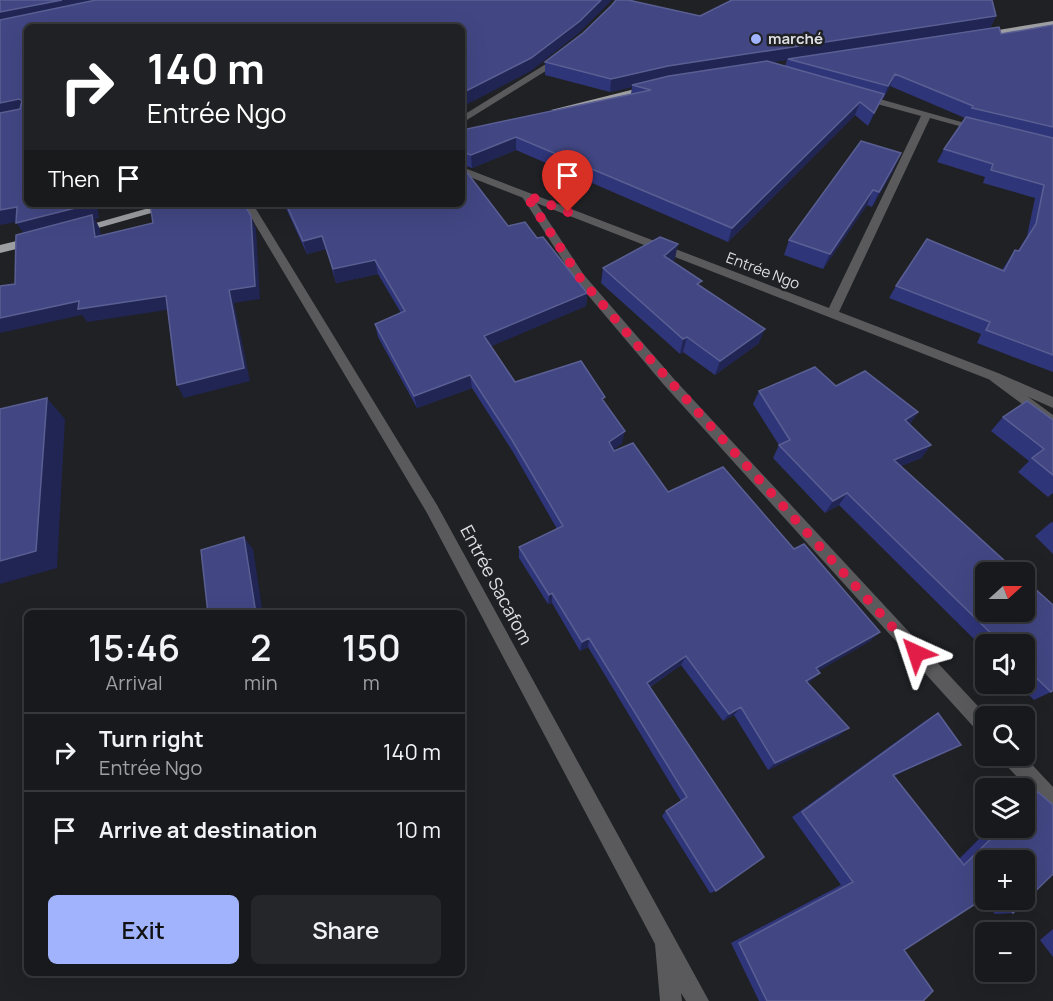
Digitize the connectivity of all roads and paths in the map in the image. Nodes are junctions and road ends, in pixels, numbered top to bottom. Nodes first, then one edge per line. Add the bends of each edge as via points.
1 (1053, 24) edge
2 (971, 36) edge
3 (572, 50) edge
4 (666, 84) edge
5 (849, 94) edge
6 (540, 114) edge
7 (926, 116) junction
8 (465, 118) edge
9 (995, 133) edge
10 (465, 171) edge
11 (526, 195) junction
12 (165, 207) edge
13 (250, 207) edge
14 (0, 249) edge
15 (832, 314) junction
16 (993, 376) junction
17 (1053, 403) edge
18 (1053, 422) edge
19 (975, 716) edge
20 (1020, 766) edge
21 (1053, 801) edge
22 (666, 942) junction
23 (671, 1001) edge
24 (698, 1001) edge

1 - 2 highway
3 - 8 street
4 - 6 highway
5 - 7 street
7 - 9 street
7 - 15 street
10 - 11 street, Entrée Ngo
11 - 15 street, Entrée Ngo
11 - 19 street via 580,278 661,373
12 - 14 highway
13 - 22 street, Entrée Sacafom via 432,509
15 - 16 street, Entrée Ngo
16 - 17 street, Entrée Ngo
16 - 18 street
20 - 21 street
22 - 23 street, Entrée Sacafom
22 - 24 street

